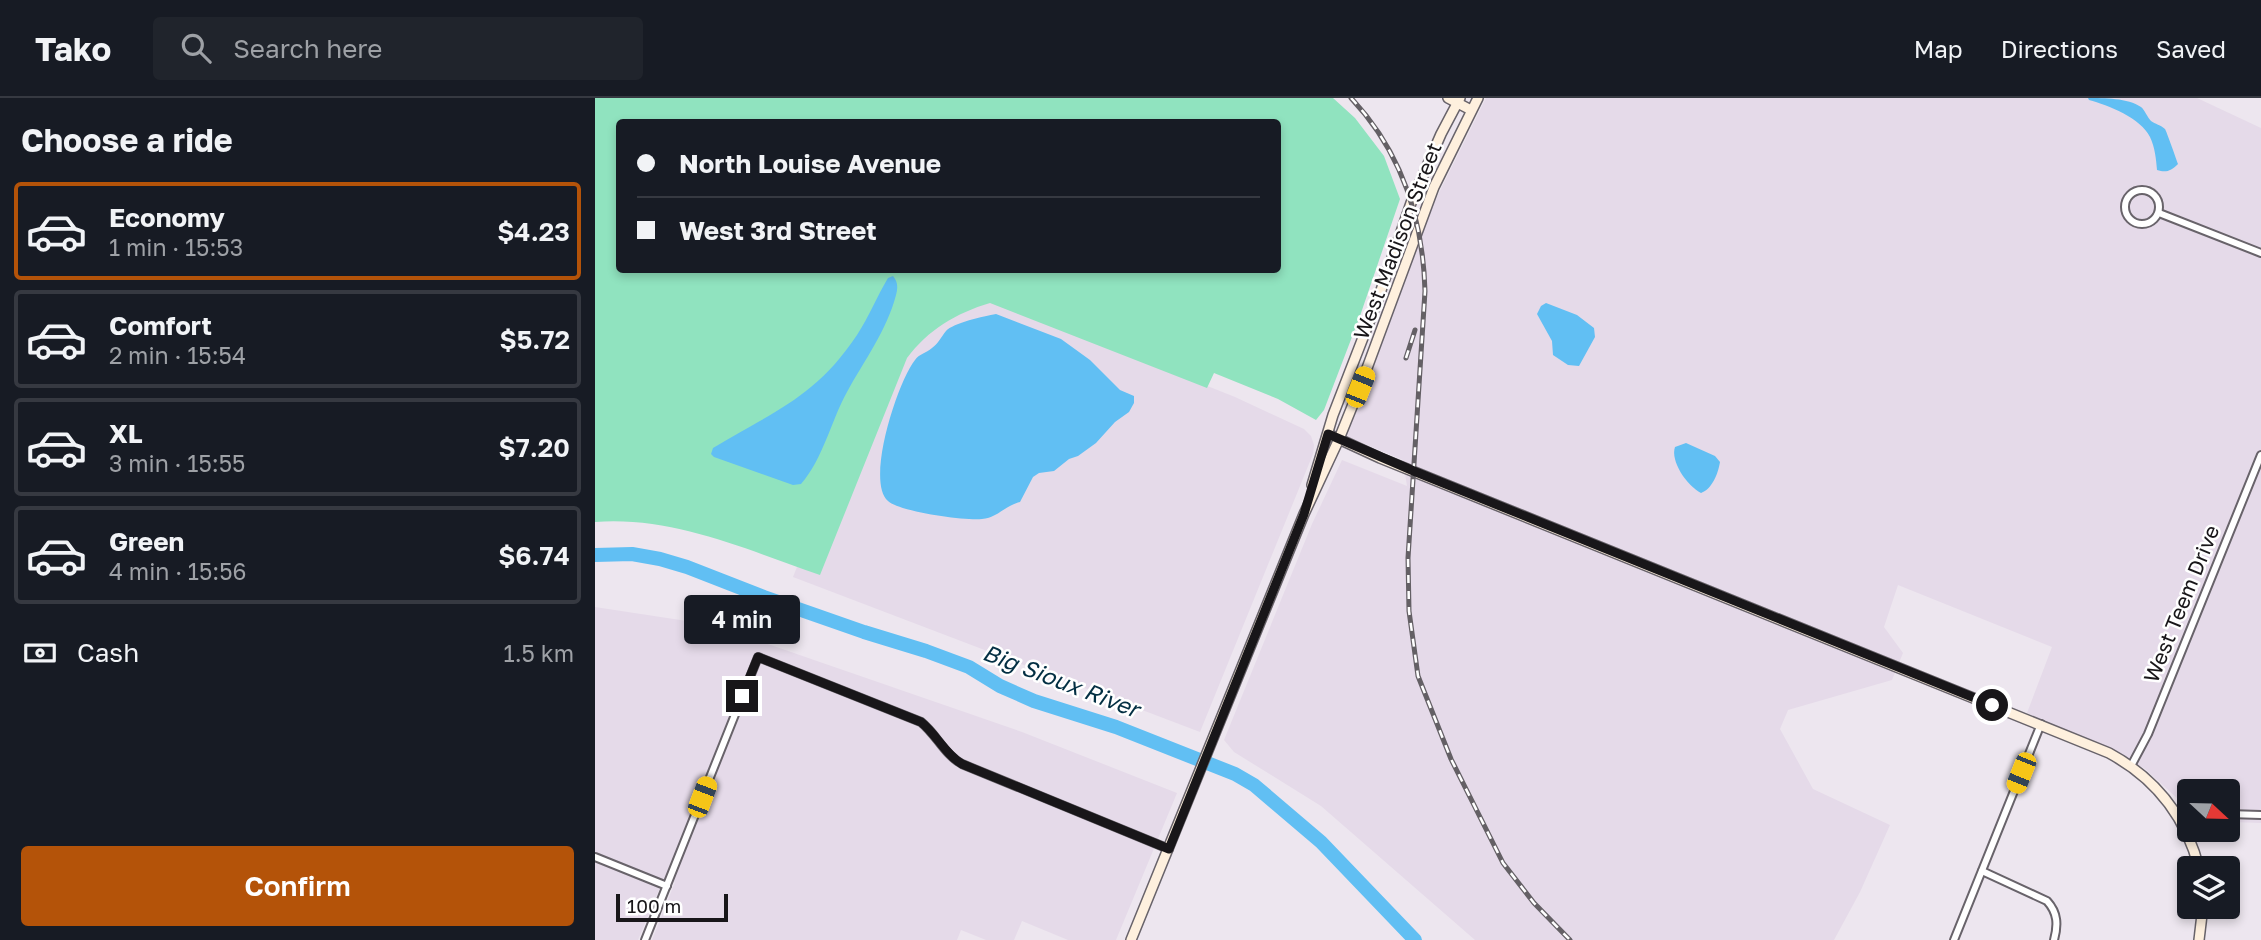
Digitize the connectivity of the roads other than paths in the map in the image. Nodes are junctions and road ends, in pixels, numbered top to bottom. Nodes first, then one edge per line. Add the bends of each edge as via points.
1 (1478, 98) edge
2 (1455, 100) edge
3 (1471, 110) junction
4 (2158, 213) junction
5 (2261, 253) edge
6 (1328, 434) junction
7 (1339, 439) junction
8 (2261, 455) edge
9 (1304, 514) junction
10 (2041, 724) junction
11 (2131, 766) junction
12 (2240, 814) edge
13 (2177, 815) edge
14 (2261, 815) edge
15 (1169, 849) junction
16 (595, 857) edge
17 (1982, 872) junction
18 (667, 886) junction
19 (2201, 919) edge
20 (645, 940) edge
21 (1132, 940) edge
22 (1955, 940) edge
23 (2055, 940) edge
24 (2199, 940) edge

1 - 3 main road, West Madison Street
2 - 3 main road
2 - 6 main road, West Madison Street via 1411,203
3 - 7 main road, West Madison Street via 1434,187
4 - 4 street via 2159,201 2147,190 2135,190 2127,198 2125,209 2135,223 2146,224
4 - 5 street
6 - 7 main road
6 - 9 main road, West Madison Street
7 - 9 main road, West Madison Street
7 - 10 main road
8 - 11 street, West Teem Drive
9 - 15 main road, West Madison Street
10 - 11 main road
10 - 17 street
11 - 13 main road
12 - 14 street
15 - 18 street via 962,764 921,722 758,657
15 - 21 main road, West Madison Street
16 - 18 street
17 - 22 street
17 - 23 street via 2047,901 2057,922
18 - 20 street
19 - 24 main road

